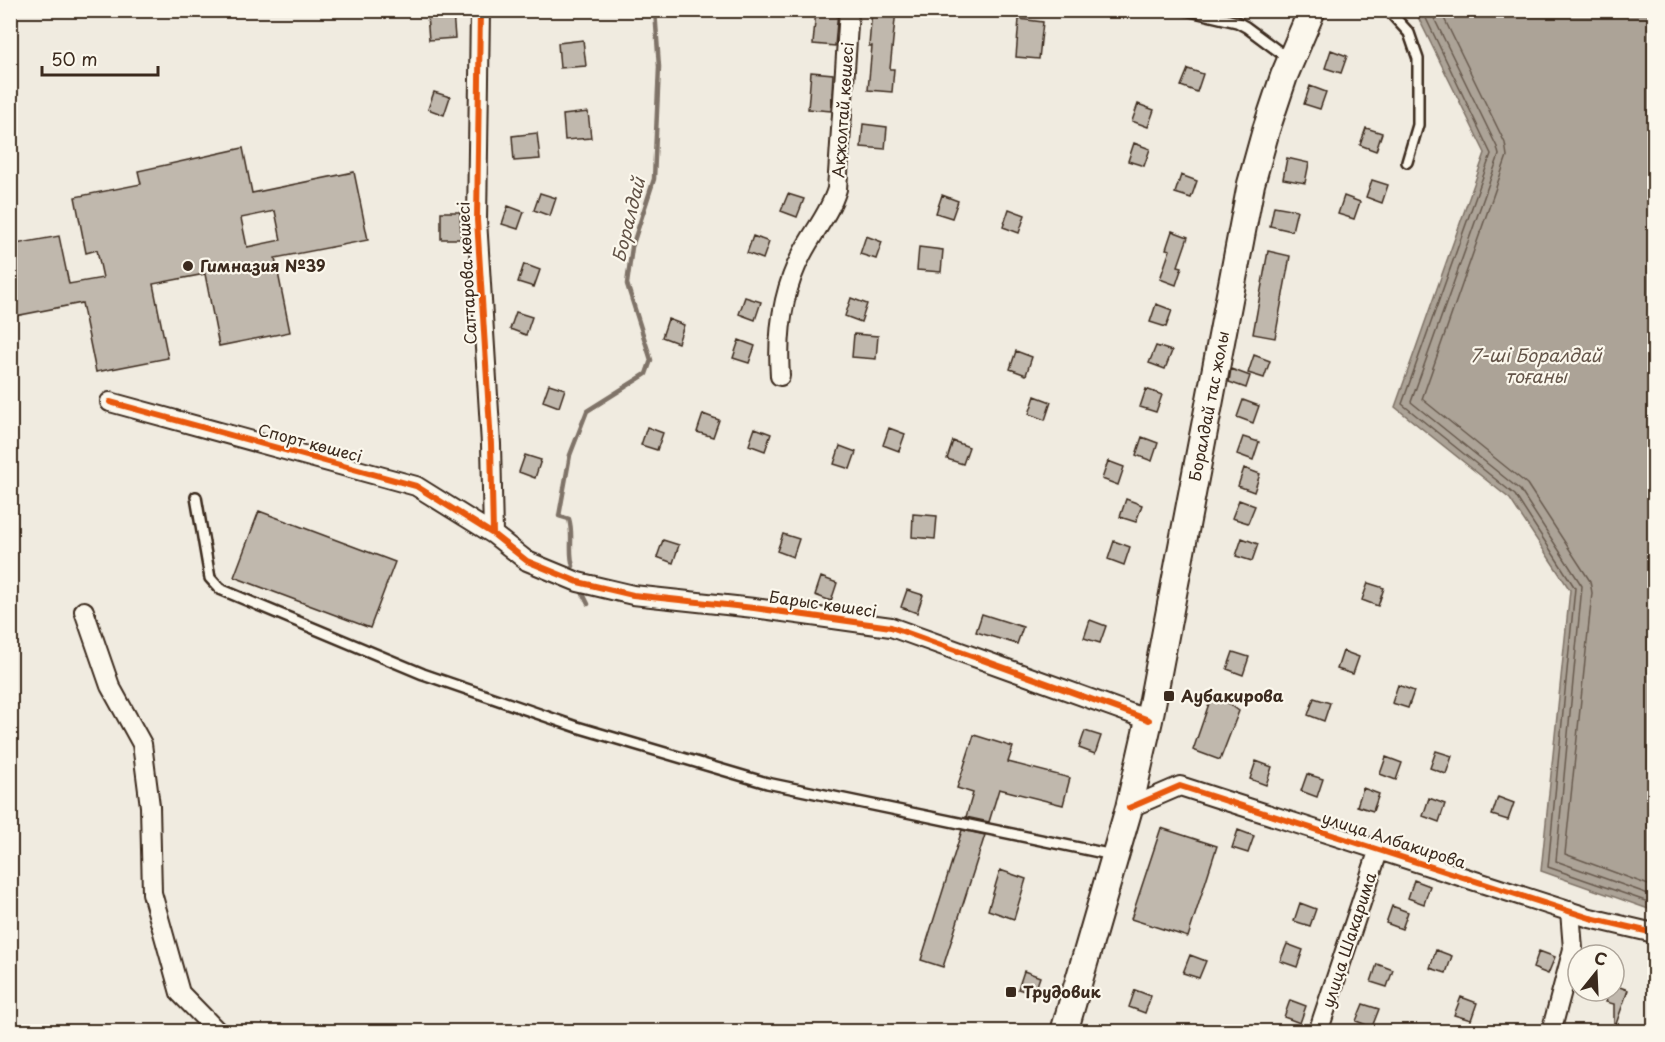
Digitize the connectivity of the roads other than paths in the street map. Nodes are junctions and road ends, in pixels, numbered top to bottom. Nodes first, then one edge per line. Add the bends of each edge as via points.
1 (480, 10) edge
2 (849, 10) edge
3 (1186, 10) edge
4 (1312, 10) edge
5 (1388, 10) edge
6 (1291, 61) junction
7 (1407, 162) dead end
8 (780, 376) dead end
9 (110, 402) dead end
10 (196, 497) dead end
11 (493, 534) junction
12 (84, 611) dead end
13 (1149, 720) junction
14 (1129, 808) junction
15 (1379, 849) junction
16 (1115, 856) junction
17 (1570, 911) junction
18 (1654, 933) edge
19 (218, 1032) edge
20 (1064, 1032) edge
21 (1318, 1032) edge
22 (1551, 1032) edge

1 - 11 street, Саттарова көшесі via 477,220
2 - 8 street, Ақжолтай көшесі via 837,189 789,281 778,351
3 - 6 lane via 1237,22
4 - 6 main road, Боралдай тас жолы
5 - 7 lane via 1409,33 1418,59 1418,125
6 - 13 main road, Боралдай тас жолы via 1251,184
9 - 11 street, Спорт көшесі via 416,486
10 - 16 lane via 210,578 220,589 423,674 577,727 767,783
11 - 13 street, Барыс көшесі via 527,561 578,582 633,595 891,627
12 - 19 street via 110,686 142,744 150,806 152,893 180,993
13 - 14 main road, Боралдай тас жолы
14 - 15 street, улица Албакирова via 1180,786
14 - 16 main road, Боралдай тас жолы
15 - 17 street, улица Албакирова
15 - 21 street, улица Шакарима
16 - 20 main road, Боралдай тас жолы
17 - 18 street, улица Албакирова
17 - 22 street via 1573,949

